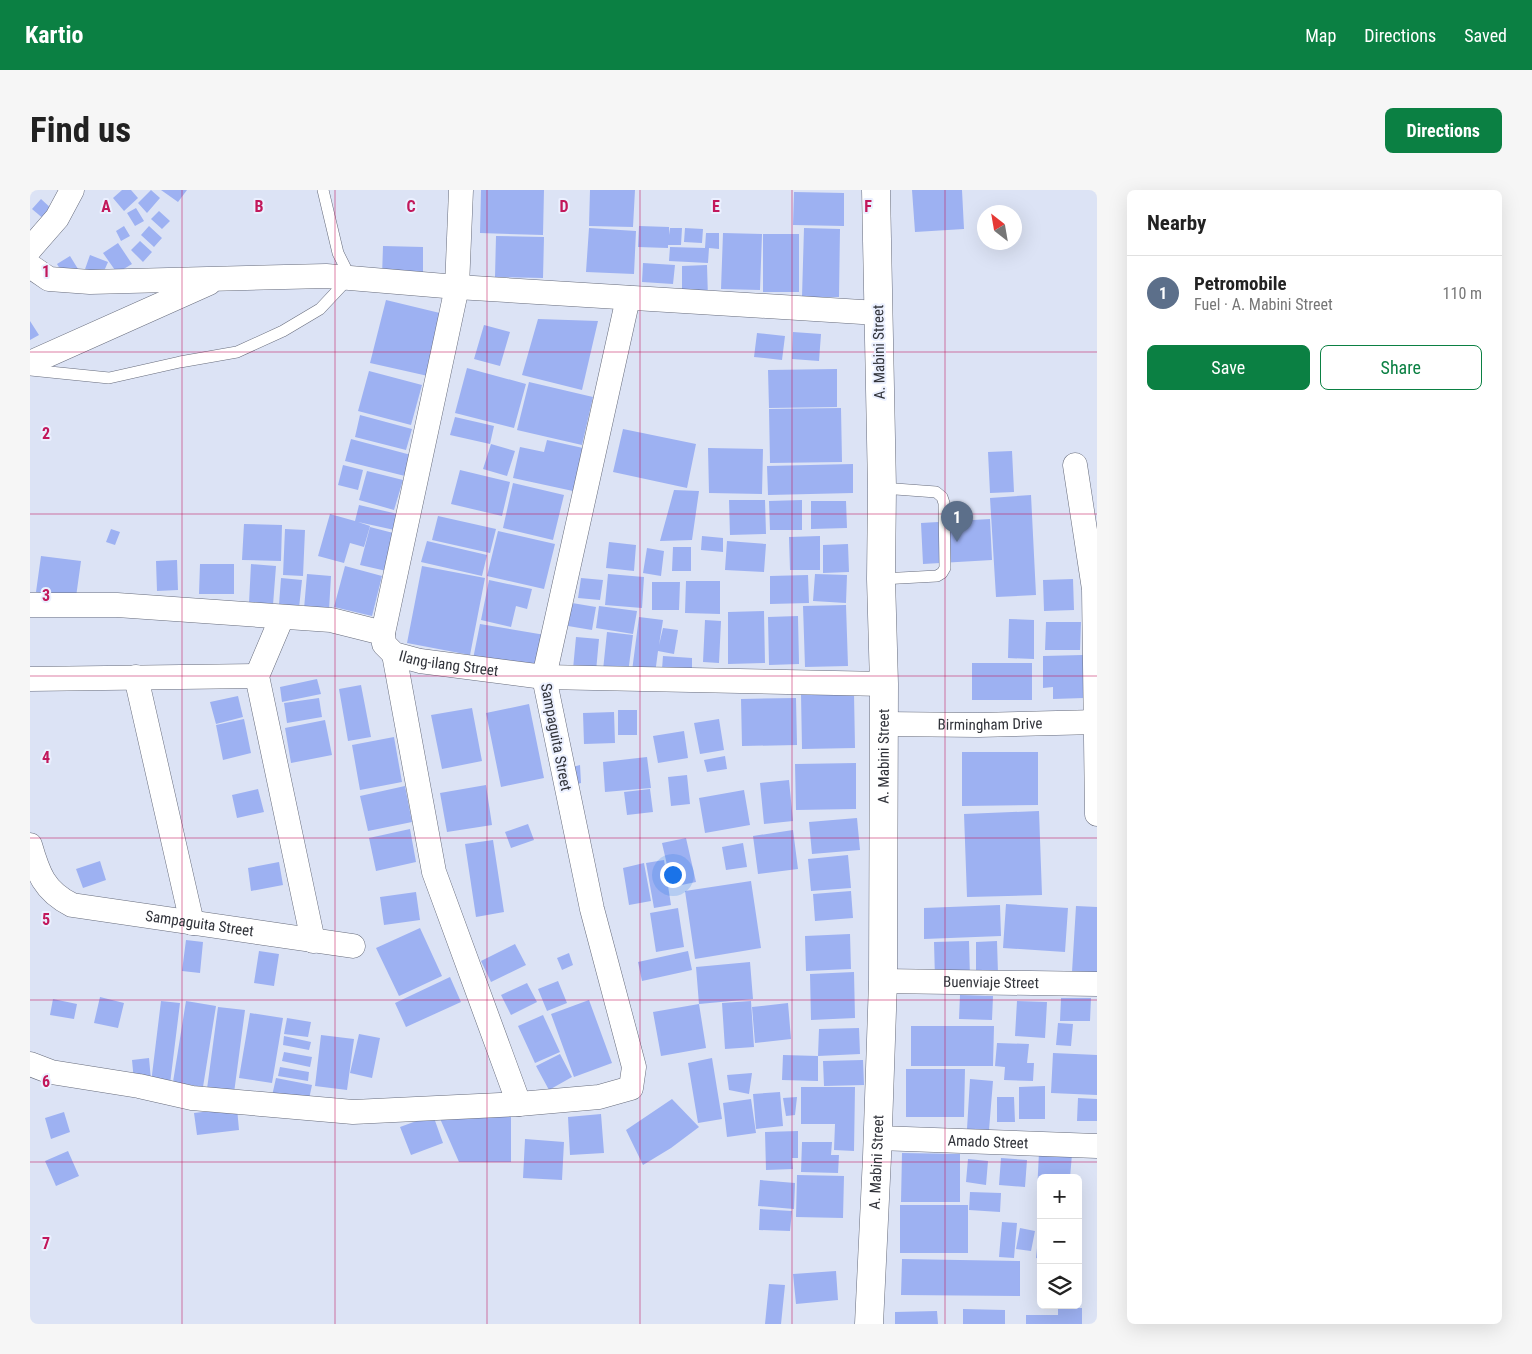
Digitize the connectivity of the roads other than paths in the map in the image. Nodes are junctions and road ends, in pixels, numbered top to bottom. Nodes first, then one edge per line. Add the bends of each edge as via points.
1 (72, 190) edge
2 (324, 190) edge
3 (461, 190) edge
4 (876, 190) edge
5 (30, 249) edge
6 (30, 266) edge
7 (350, 277) junction
8 (220, 278) junction
9 (456, 287) junction
10 (628, 298) junction
11 (878, 313) junction
12 (30, 363) edge
13 (30, 370) edge
14 (1075, 465) dead end
15 (882, 488) junction
16 (881, 579) junction
17 (1095, 589) edge
18 (30, 605) edge
19 (282, 617) junction
20 (383, 633) junction
21 (394, 654) junction
22 (257, 676) junction
23 (136, 677) junction
24 (544, 677) junction
25 (30, 678) edge
26 (884, 684) junction
27 (1097, 722) edge
28 (884, 724) junction
29 (1097, 814) edge
30 (30, 845) edge
31 (192, 923) junction
32 (313, 941) junction
33 (353, 946) dead end
34 (884, 981) junction
35 (1097, 984) edge
36 (30, 1064) edge
37 (519, 1104) junction
38 (878, 1138) junction
39 (1097, 1146) edge
40 (868, 1324) edge

1 - 5 street via 57,218
2 - 7 lane via 338,254
3 - 9 street
4 - 11 main road, A. Mabini Street
6 - 8 street via 50,279 90,282
7 - 8 street
7 - 9 street
7 - 13 lane via 320,309 283,331 237,352 109,378
8 - 12 street
9 - 10 street
9 - 20 street
10 - 11 street
10 - 24 street, Sampaguita Street
11 - 15 main road, A. Mabini Street
14 - 17 street
15 - 16 main road, A. Mabini Street
15 - 16 lane via 936,492 942,497 945,568 937,576
16 - 26 main road, A. Mabini Street
17 - 27 street
18 - 19 street via 117,605
19 - 20 street via 331,620
19 - 22 street
20 - 21 street, Ilang-ilang Street via 384,644
21 - 24 street, Ilang-ilang Street via 420,661
21 - 37 street via 434,872
22 - 23 street
22 - 32 street
23 - 25 street
23 - 31 street
24 - 26 street, Ilang-ilang Street
24 - 37 street, Sampaguita Street via 592,910 634,1066 631,1088 599,1097
26 - 28 main road, A. Mabini Street
27 - 28 street, Birmingham Drive
27 - 29 street
28 - 34 main road, A. Mabini Street
30 - 31 street, Sampaguita Street via 41,878 59,899 72,905
31 - 32 street, Sampaguita Street
32 - 33 street, Sampaguita Street
34 - 35 street, Buenviaje Street
34 - 38 main road, A. Mabini Street
36 - 37 street via 52,1072 192,1098 353,1112
38 - 39 street, Amado Street
38 - 40 main road, A. Mabini Street

